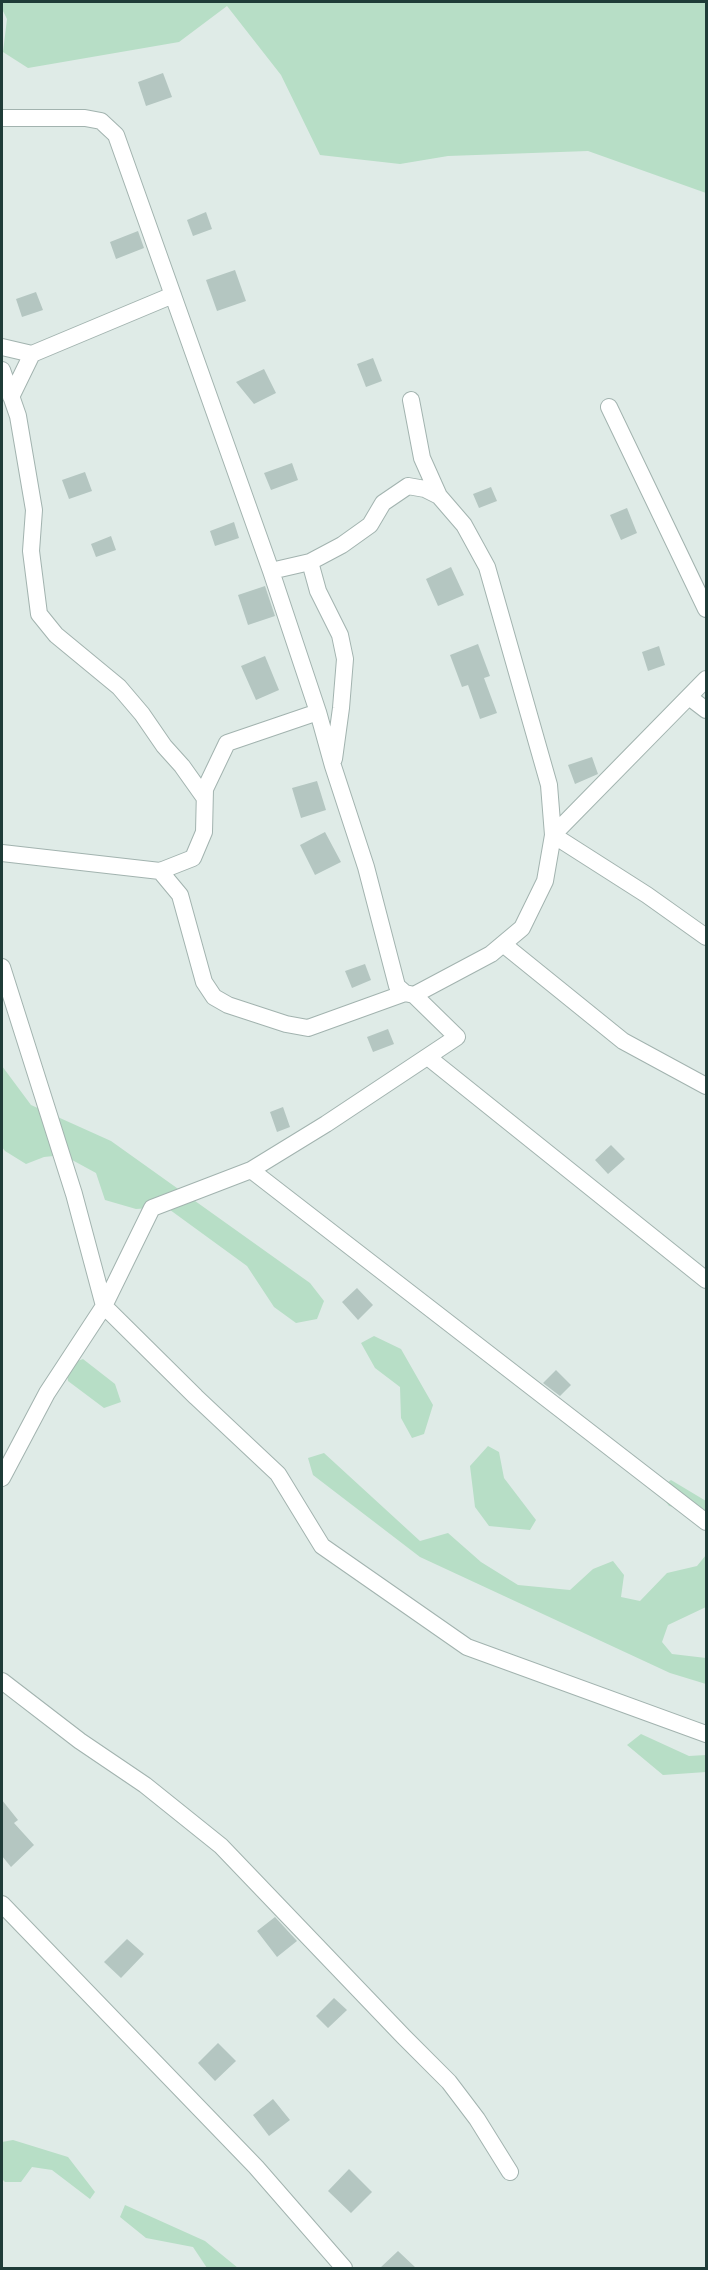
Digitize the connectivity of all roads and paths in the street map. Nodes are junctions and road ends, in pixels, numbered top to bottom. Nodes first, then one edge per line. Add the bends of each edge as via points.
1 (2, 118) edge
2 (173, 296) junction
3 (2, 347) edge
4 (32, 354) junction
5 (2, 370) edge
6 (11, 397) junction
7 (411, 400) dead end
8 (609, 407) dead end
9 (422, 458) junction
10 (408, 486) junction
11 (439, 496) junction
12 (310, 562) junction
13 (271, 571) junction
14 (706, 609) edge
15 (706, 679) edge
16 (312, 692) junction
17 (689, 697) junction
18 (706, 710) edge
19 (318, 712) junction
20 (340, 716) junction
21 (333, 765) junction
22 (204, 797) junction
23 (553, 835) junction
24 (2, 853) edge
25 (160, 871) junction
26 (706, 937) edge
27 (503, 944) junction
28 (2, 967) edge
29 (410, 994) junction
30 (429, 1058) junction
31 (706, 1086) edge
32 (251, 1170) junction
33 (706, 1281) edge
34 (104, 1306) junction
35 (2, 1478) edge
36 (706, 1522) edge
37 (2, 1681) edge
38 (706, 1734) edge
39 (2, 1904) edge
40 (510, 2172) dead end
41 (344, 2268) edge

1 - 2 street via 85,118 101,121 116,135
2 - 4 street
2 - 13 street
3 - 4 street
4 - 6 street
5 - 6 street
6 - 22 street via 18,416 34,510 32,551 39,614 56,635 119,687
7 - 9 street
8 - 14 street
9 - 10 street via 419,472
9 - 11 street
10 - 11 street
10 - 12 street via 383,503 370,525 342,546
11 - 23 street via 464,525 488,567 549,784
12 - 13 street
12 - 20 street via 318,591 340,635 345,659
13 - 16 street
15 - 17 street
16 - 19 street
16 - 20 street
17 - 18 street
17 - 23 street
19 - 21 street
19 - 22 street via 227,743
20 - 21 street
21 - 29 street via 366,867 397,986
22 - 25 street via 204,832 193,858
23 - 26 street
23 - 27 street via 545,881 522,928
24 - 25 street
25 - 29 street via 180,895 204,982 214,997 228,1005 308,1028
27 - 29 street via 491,954
27 - 31 street via 623,1041
28 - 34 street via 74,1194
29 - 30 street via 457,1037
30 - 32 street
30 - 33 street
32 - 34 street via 152,1208
32 - 36 street
34 - 35 street via 47,1393
34 - 38 street via 278,1474 322,1546 467,1647
37 - 40 street via 221,1846 449,2082
39 - 41 street via 256,2167

